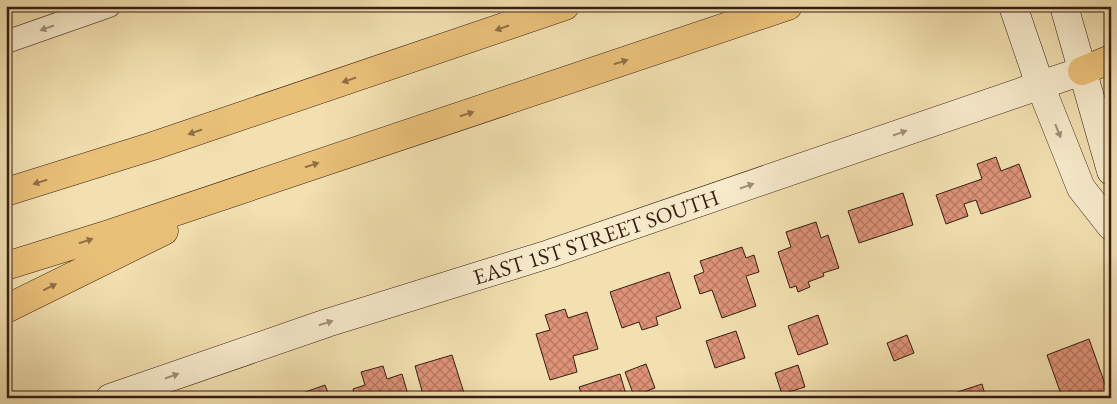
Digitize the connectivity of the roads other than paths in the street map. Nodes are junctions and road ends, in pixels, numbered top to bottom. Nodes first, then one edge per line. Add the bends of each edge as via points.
1 (109, 6) edge
2 (565, 6) edge
3 (788, 6) edge
4 (1012, 6) edge
5 (1066, 11) edge
6 (6, 42) edge
7 (1111, 59) edge
8 (1082, 71) junction
9 (1040, 86) junction
10 (1111, 171) edge
11 (266, 181) junction
12 (6, 192) edge
13 (1111, 226) edge
14 (6, 266) edge
15 (6, 309) edge
16 (110, 398) edge

1 -> 6 street
2 -> 12 highway
11 -> 3 highway
4 - 9 main road
5 - 8 main road
7 - 8 highway
8 - 9 main road, EAST 1ST STREET SOUTH
8 - 10 main road
9 -> 13 main road via 1081,188
16 -> 9 main road, EAST 1ST STREET SOUTH via 327,323 549,254
14 -> 11 highway
15 -> 11 highway

